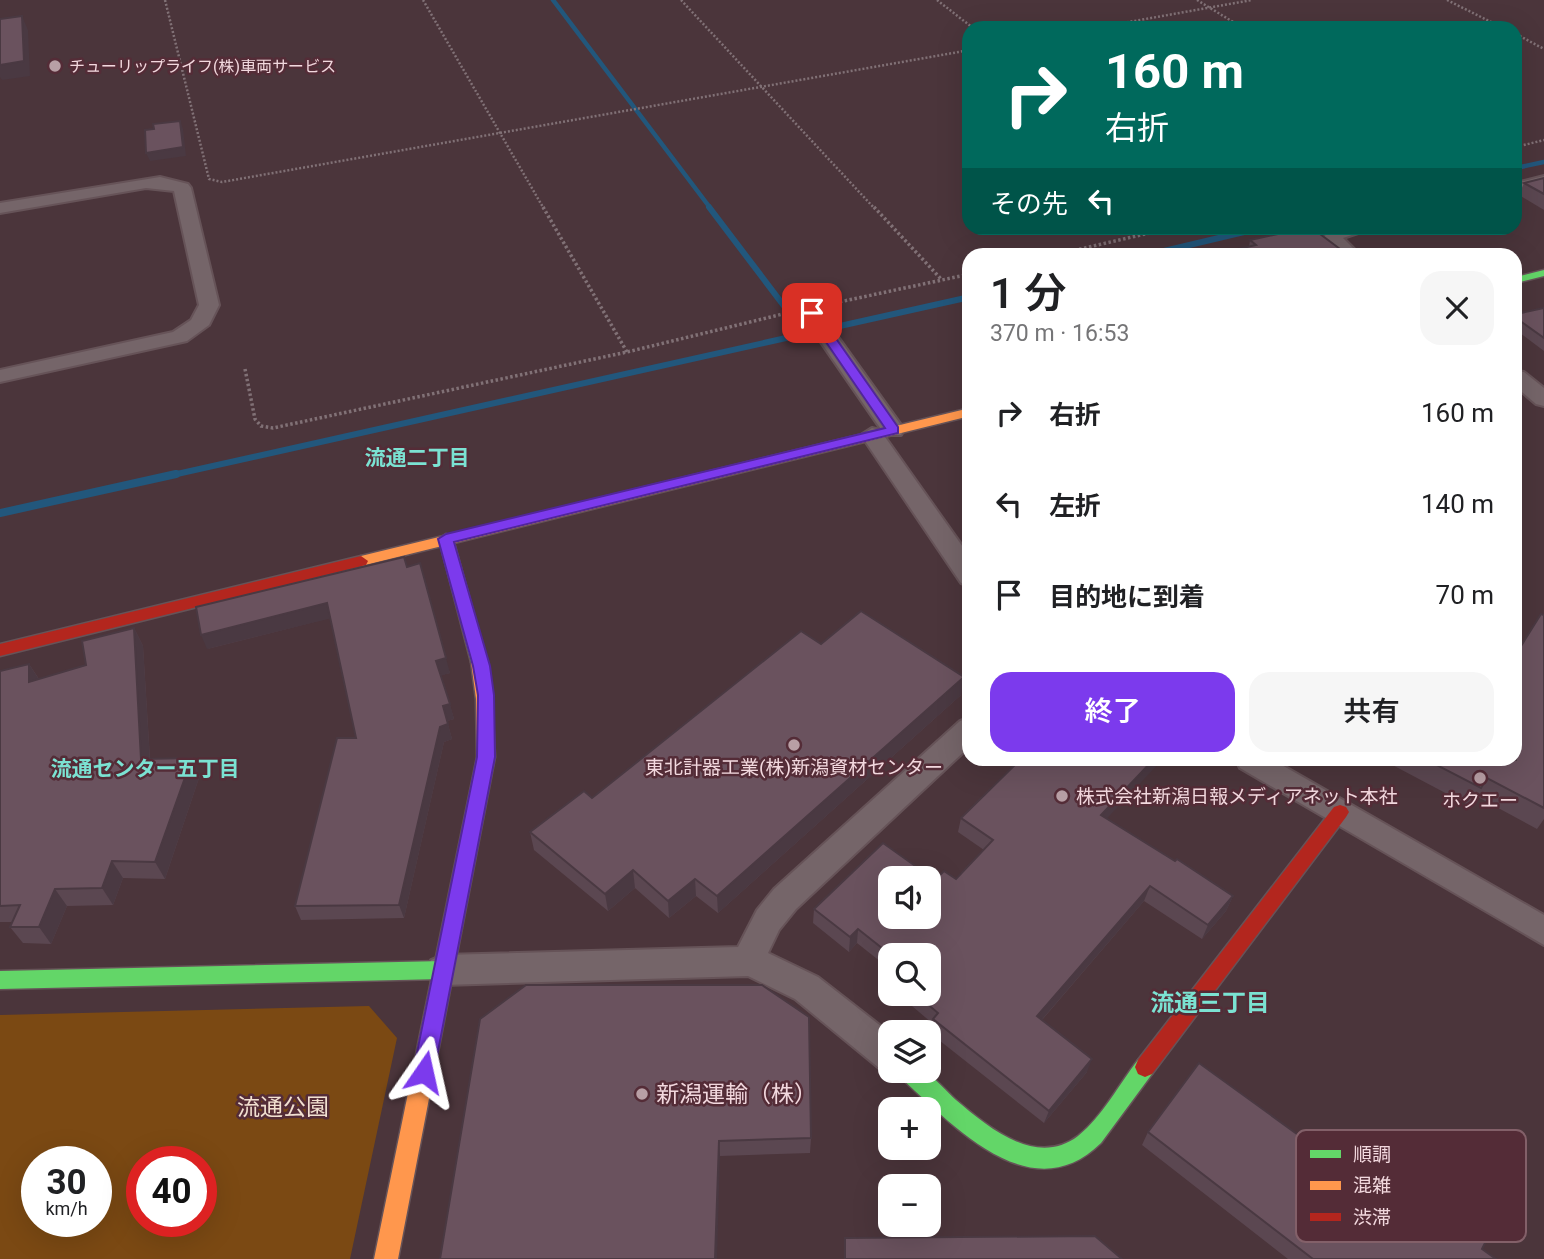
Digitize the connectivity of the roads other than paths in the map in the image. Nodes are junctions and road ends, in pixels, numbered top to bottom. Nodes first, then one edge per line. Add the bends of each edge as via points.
1 (1544, 181) edge
2 (1522, 186) edge
3 (0, 208) edge
4 (1335, 235) edge
5 (1343, 248) edge
6 (1544, 273) edge
7 (1522, 278) edge
8 (810, 311) road end
9 (0, 376) edge
10 (1528, 380) edge
11 (1544, 399) edge
12 (962, 414) edge
13 (883, 432) junction
14 (446, 539) junction
15 (962, 564) edge
16 (0, 650) edge
17 (962, 736) edge
18 (1260, 766) edge
19 (1340, 812) junction
20 (1544, 931) edge
21 (748, 961) junction
22 (443, 970) junction
23 (0, 980) edge
24 (878, 1046) edge
25 (923, 1083) edge
26 (386, 1259) edge

1 - 2 street
3 - 9 street via 146,183 182,188 209,305 207,317 180,337
4 - 5 street via 1332,238
6 - 7 street
8 - 13 street via 831,338
10 - 11 street
12 - 13 street
13 - 14 street
13 - 15 street
14 - 16 street
14 - 22 street via 476,637 487,726 486,757
17 - 21 street via 785,899 768,920
18 - 19 street
19 - 20 street
19 - 25 street via 1087,1142 1068,1156 1047,1162 1025,1159 1002,1148
21 - 22 street
21 - 24 street via 776,968 799,982
22 - 23 street
22 - 26 street

